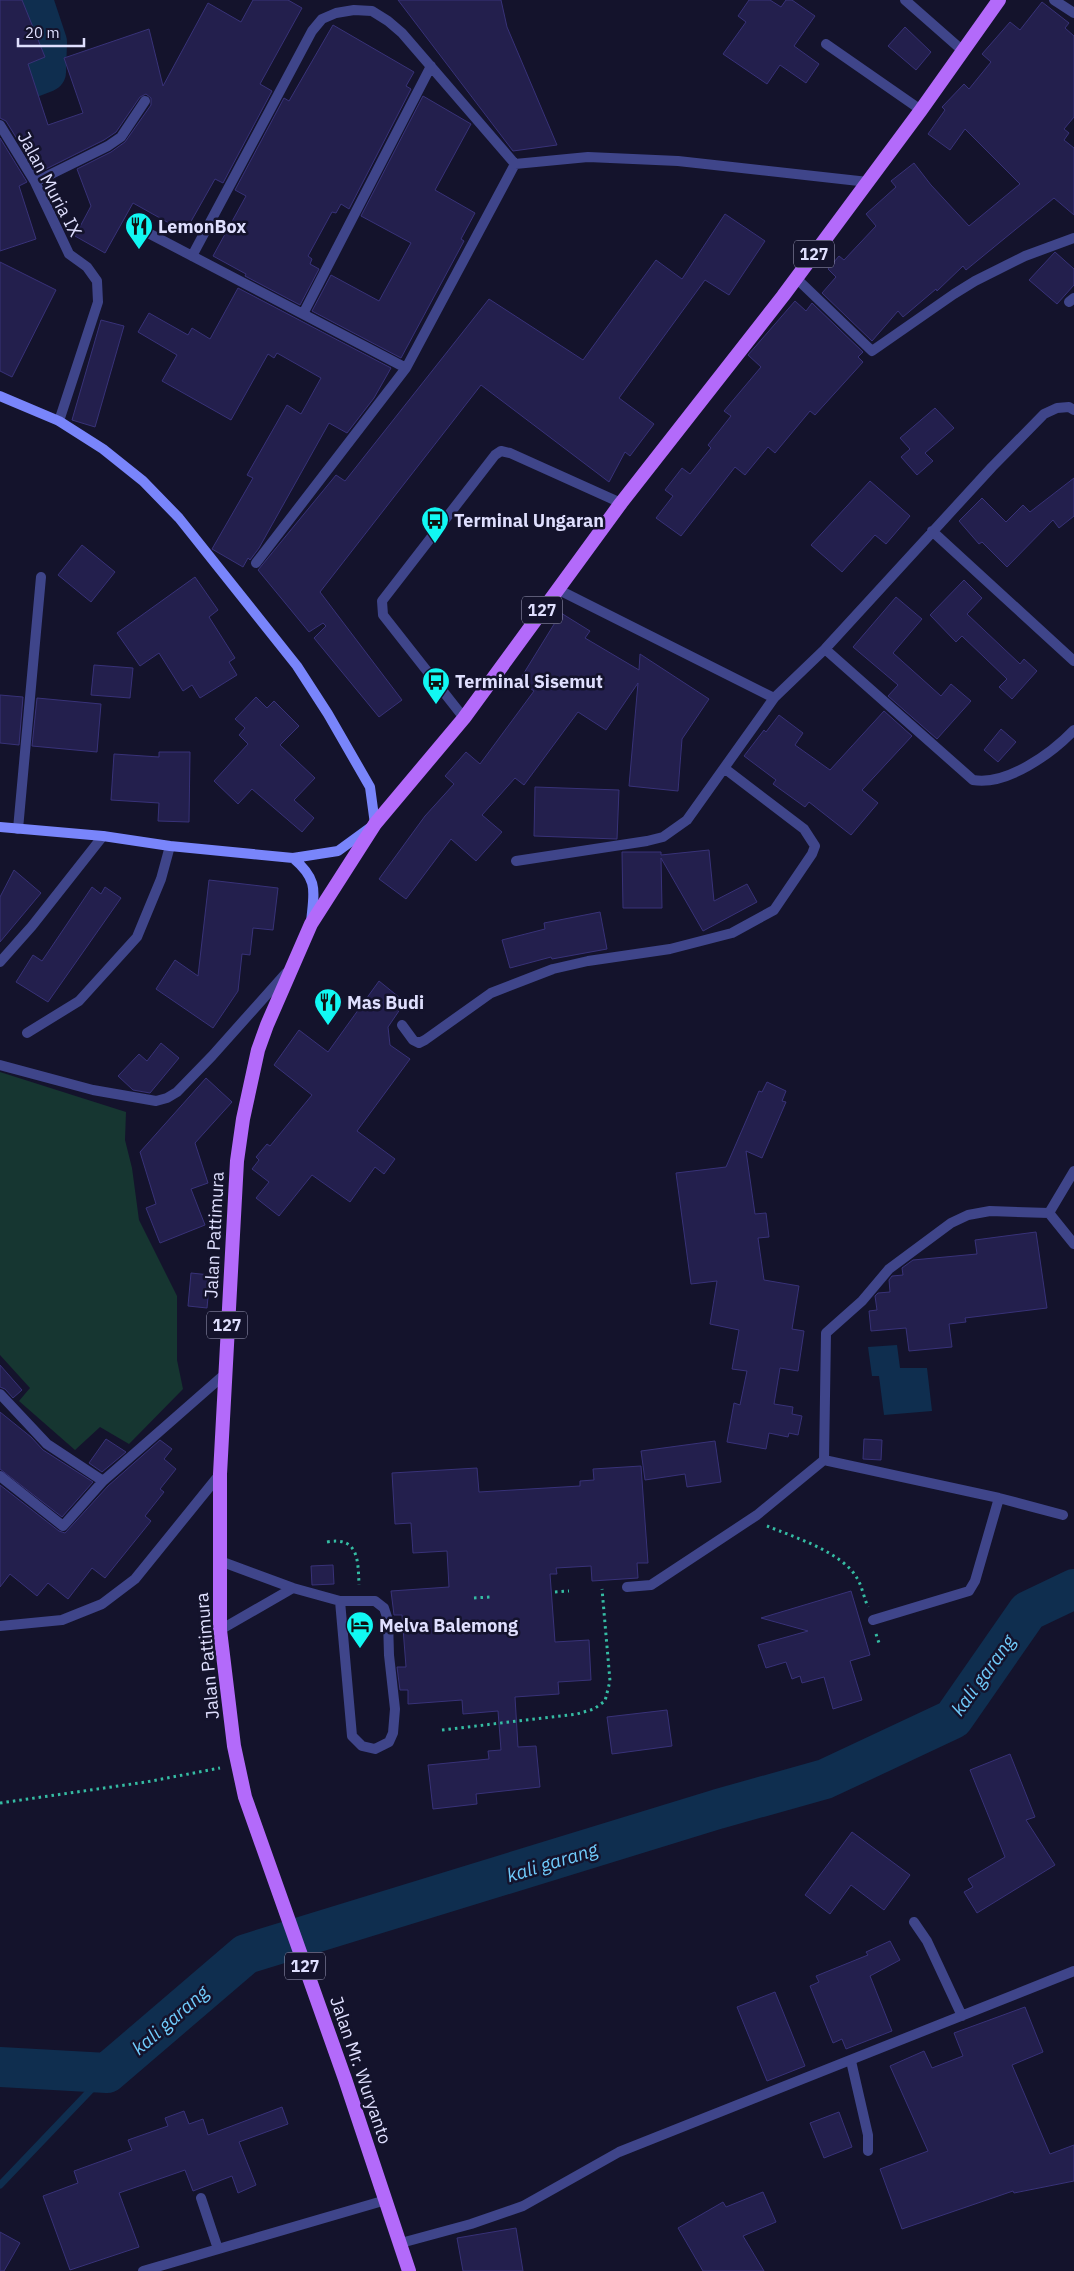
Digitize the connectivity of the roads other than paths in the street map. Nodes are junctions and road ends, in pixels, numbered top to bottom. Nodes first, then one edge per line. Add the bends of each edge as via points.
1 (905, 0) edge
2 (999, 0) edge
3 (1054, 0) edge
4 (1074, 13) edge
5 (826, 44) dead end
6 (963, 51) junction
7 (431, 66) junction
8 (145, 102) dead end
9 (921, 110) junction
10 (0, 126) edge
11 (515, 164) junction
12 (35, 182) junction
13 (868, 182) junction
14 (131, 224) dead end
15 (1074, 238) edge
16 (192, 256) junction
17 (796, 278) junction
18 (303, 314) junction
19 (406, 368) junction
20 (0, 396) edge
21 (1074, 410) edge
22 (59, 420) junction
23 (622, 503) junction
24 (932, 531) junction
25 (256, 563) dead end
26 (41, 576) dead end
27 (557, 589) junction
28 (825, 649) junction
29 (1074, 661) edge
30 (774, 698) junction
31 (464, 718) junction
32 (1074, 730) edge
33 (724, 768) junction
34 (375, 824) junction
35 (0, 827) edge
36 (18, 829) junction
37 (103, 836) junction
38 (170, 846) junction
39 (293, 858) junction
40 (516, 861) dead end
41 (311, 924) junction
42 (0, 962) edge
43 (293, 964) junction
44 (402, 1025) dead end
45 (27, 1033) dead end
46 (0, 1065) edge
47 (1074, 1171) edge
48 (1049, 1213) junction
49 (1074, 1244) edge
50 (225, 1374) junction
51 (0, 1394) edge
52 (824, 1460) junction
53 (220, 1474) junction
54 (0, 1476) edge
55 (104, 1481) junction
56 (998, 1498) junction
57 (1063, 1515) dead end
58 (220, 1561) junction
59 (627, 1587) dead end
60 (293, 1588) junction
61 (340, 1601) junction
62 (873, 1620) road end
63 (0, 1626) edge
64 (220, 1630) junction
65 (265, 1853) joint
66 (914, 1922) dead end
67 (1074, 1972) edge
68 (962, 2016) junction
69 (850, 2061) junction
70 (868, 2151) dead end
71 (201, 2198) dead end
72 (386, 2200) junction
73 (400, 2243) junction
74 (218, 2249) junction
75 (143, 2271) edge
76 (409, 2271) edge

1 - 6 street
2 - 6 main road, 127
3 - 4 street
5 - 9 street
6 - 9 main road, 127
7 - 11 street
7 - 16 street via 402,33 372,11 336,13 322,20 312,31
7 - 18 street
8 - 12 street via 121,137
9 - 13 main road, 127
10 - 12 street, Jalan Muria IX
11 - 13 street via 588,157 651,159 732,165
11 - 19 street
12 - 22 street, Jalan Muria IX via 69,254 87,267 97,281 98,302
13 - 17 main road, 127
14 - 16 street
15 - 17 street via 1025,256 975,281 872,352
16 - 18 street
17 - 23 main road, 127
18 - 19 street
19 - 25 street
20 - 22 main road
21 - 24 street via 1057,408 1044,414
22 - 34 main road via 143,481 179,518 297,666 370,787
23 - 27 main road, 127
23 - 31 street via 501,451 382,601 382,614
24 - 28 street
24 - 29 street
26 - 36 street
27 - 30 street
27 - 31 main road, 127
28 - 30 street
28 - 32 street via 974,780 992,781 1011,773 1041,758
30 - 33 street
31 - 34 main road, 127
33 - 40 street via 687,820 663,836
33 - 44 street via 804,829 815,846 774,910 732,933 670,949 588,960 554,969 491,993 419,1043
34 - 39 main road via 338,851
34 - 41 main road, Jalan Pattimura / 127
35 - 36 main road
36 - 37 main road
37 - 38 main road
37 - 42 street
38 - 39 main road
38 - 45 street via 137,937 79,1001
39 - 41 main road via 307,870 314,888
41 - 43 main road, Jalan Pattimura / 127
43 - 46 street via 212,1056 167,1098 156,1101 94,1090
43 - 50 main road, Jalan Pattimura / 127 via 258,1050 243,1119 237,1161
47 - 48 street
48 - 49 street
48 - 52 street via 990,1211 968,1215 951,1223 889,1269 862,1301 826,1333
50 - 53 main road, Jalan Pattimura / 127
50 - 55 street
51 - 55 street via 47,1444
52 - 56 street
52 - 59 street via 751,1519 651,1585
53 - 58 main road, Jalan Pattimura / 127
53 - 63 street via 135,1579 102,1604 62,1620
54 - 55 street via 64,1526
56 - 57 street
56 - 62 street via 975,1581 969,1591
58 - 60 street
58 - 64 main road, Jalan Pattimura / 127
60 - 61 street
60 - 64 street
61 - 61 street via 352,1736 362,1746 375,1749 388,1742 393,1733 395,1710 388,1620 384,1608 375,1600
64 - 65 main road, Jalan Pattimura / 127 via 238,1765 245,1797
65 - 72 main road, Jalan Mr. Wuryanto / 127
66 - 68 street via 927,1941
67 - 68 street
68 - 69 street
69 - 70 street via 868,2135
69 - 73 street via 619,2152 523,2206
71 - 74 street
72 - 73 main road, Jalan Mr. Wuryanto / 127
72 - 74 street
73 - 76 main road, Jalan Mr. Wuryanto / 127
74 - 75 street

